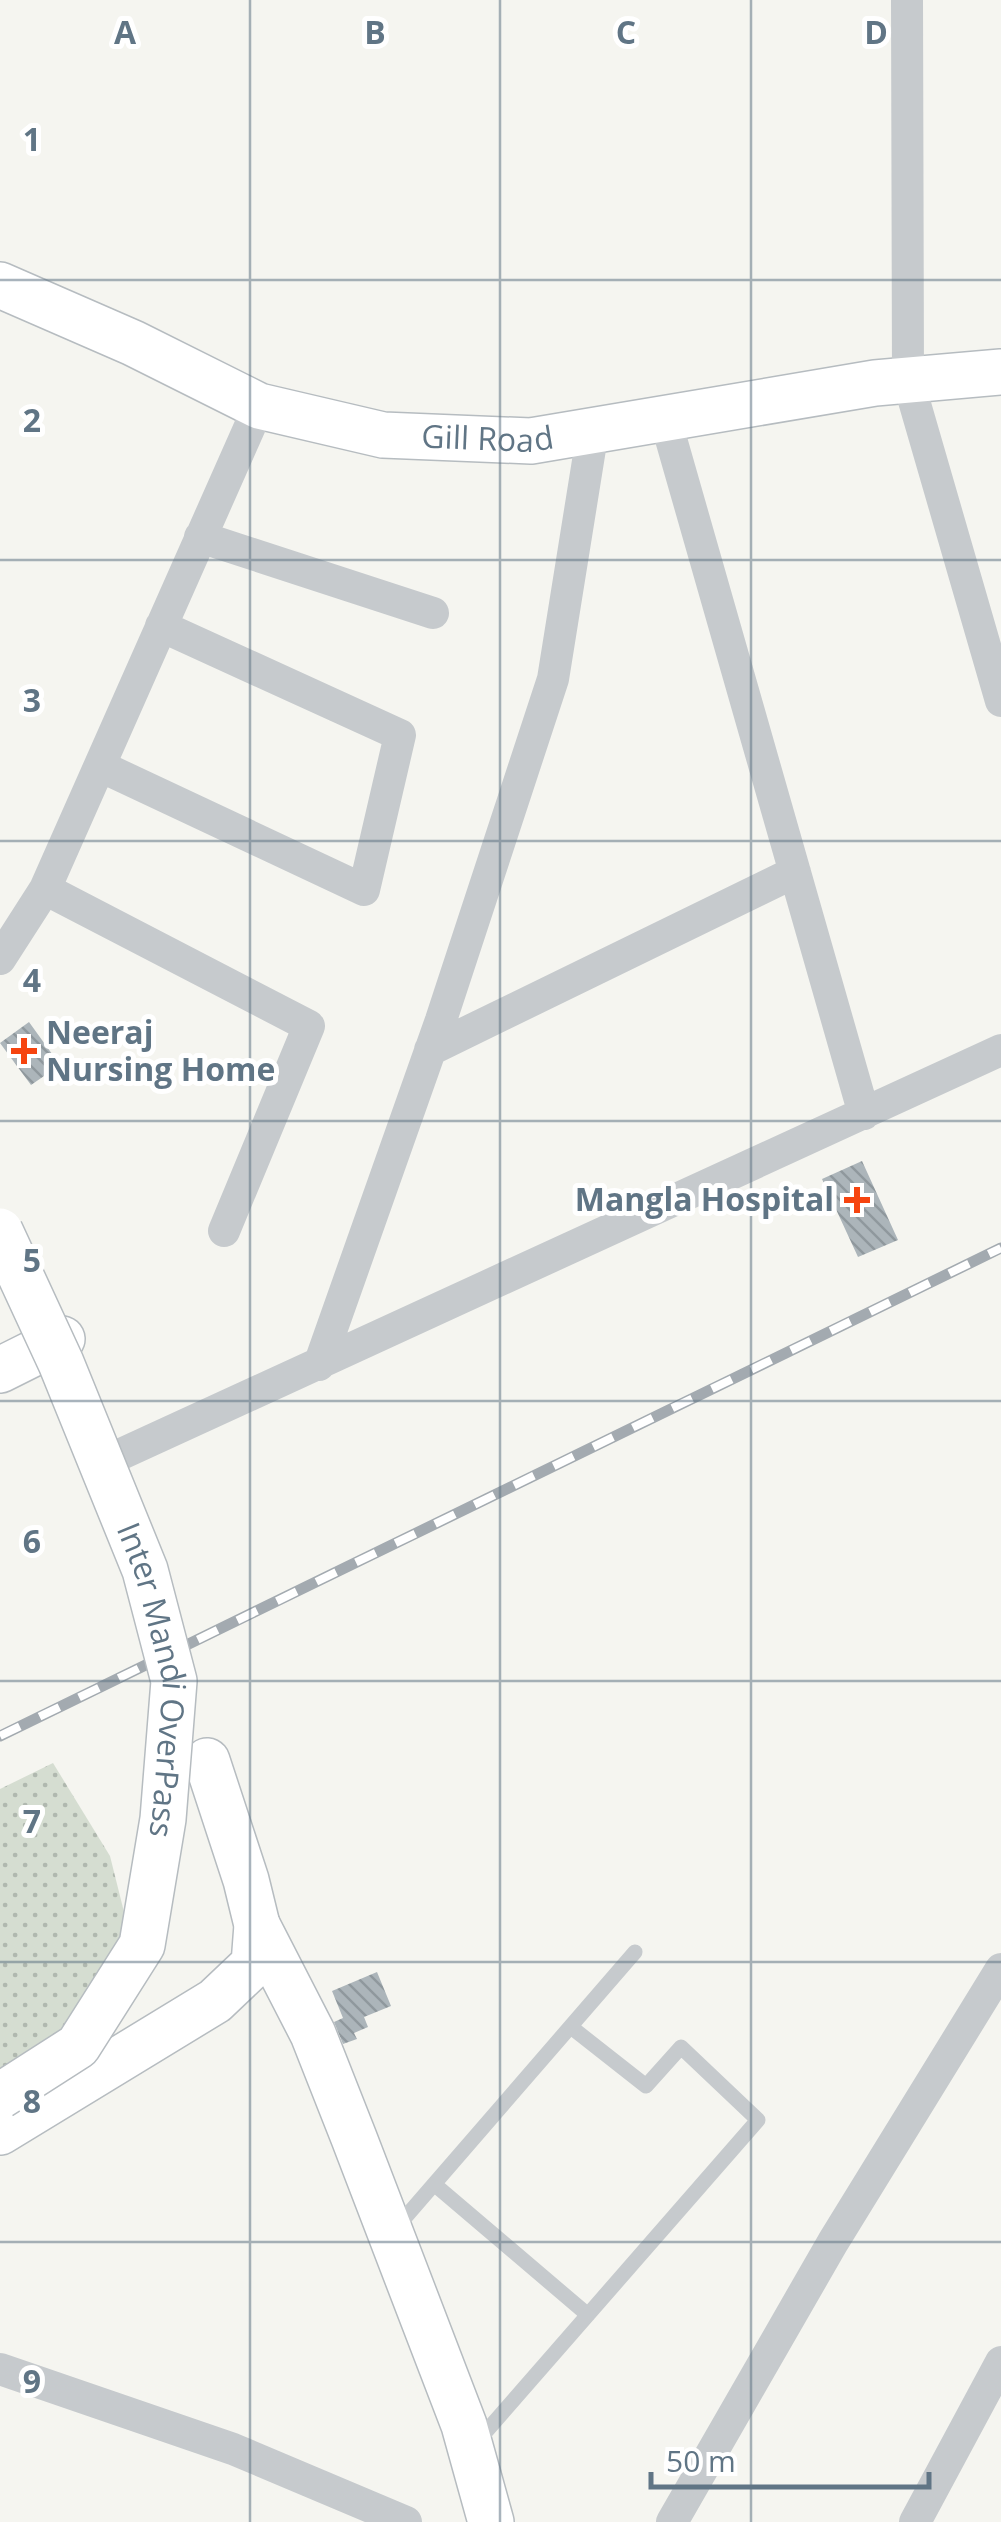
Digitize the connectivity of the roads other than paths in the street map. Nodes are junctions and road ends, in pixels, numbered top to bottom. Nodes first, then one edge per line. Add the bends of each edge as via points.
1 (908, 0) edge
2 (0, 285) edge
3 (1001, 372) edge
4 (908, 380) junction
5 (260, 406) junction
6 (665, 418) junction
7 (592, 430) junction
8 (200, 537) junction
9 (433, 613) dead end
10 (161, 626) junction
11 (1001, 701) edge
12 (100, 766) junction
13 (795, 872) junction
14 (45, 890) junction
15 (0, 959) edge
16 (430, 1050) junction
17 (1001, 1050) edge
18 (864, 1114) junction
19 (0, 1204) edge
20 (0, 1231) edge
21 (224, 1231) dead end
22 (62, 1338) junction
23 (319, 1364) junction
24 (0, 1370) edge
25 (106, 1461) junction
26 (128, 1511) dead end
27 (207, 1761) dead end
28 (255, 1945) junction
29 (635, 1952) dead end
30 (1001, 1969) edge
31 (570, 2026) junction
32 (0, 2096) edge
33 (0, 2132) edge
34 (434, 2184) junction
35 (390, 2234) junction
36 (588, 2315) junction
37 (1001, 2362) edge
38 (0, 2369) edge
39 (470, 2450) junction
40 (406, 2522) edge
41 (491, 2522) edge
42 (672, 2522) edge
43 (915, 2522) edge

1 - 4 street
2 - 5 street, Gill Road
3 - 4 street, Gill Road
4 - 6 street, Gill Road
4 - 11 street
5 - 7 street, Gill Road via 383,435 531,440
5 - 8 street
6 - 7 street, Gill Road
6 - 13 street
7 - 16 street via 552,678
8 - 9 street
8 - 10 street
10 - 12 street
10 - 12 street via 400,735 364,890
12 - 14 street
13 - 16 street
13 - 18 street
14 - 15 street
14 - 21 street via 309,1026
16 - 23 street
17 - 18 street
18 - 23 street
19 - 22 street
20 - 32 street, Inter Mandi OverPass, bridge via 145,1570 174,1681 163,1819 142,1945 78,2046
22 - 24 street
22 - 25 street
23 - 25 street
25 - 26 street
27 - 28 street via 246,1880
28 - 33 street via 214,2001
28 - 35 street via 312,2034
29 - 31 lane
30 - 42 street
31 - 34 lane
31 - 36 lane via 646,2086 681,2047 758,2120
34 - 35 lane
34 - 36 lane
35 - 39 street
36 - 39 lane
37 - 43 street
38 - 40 street via 233,2449
39 - 41 street

